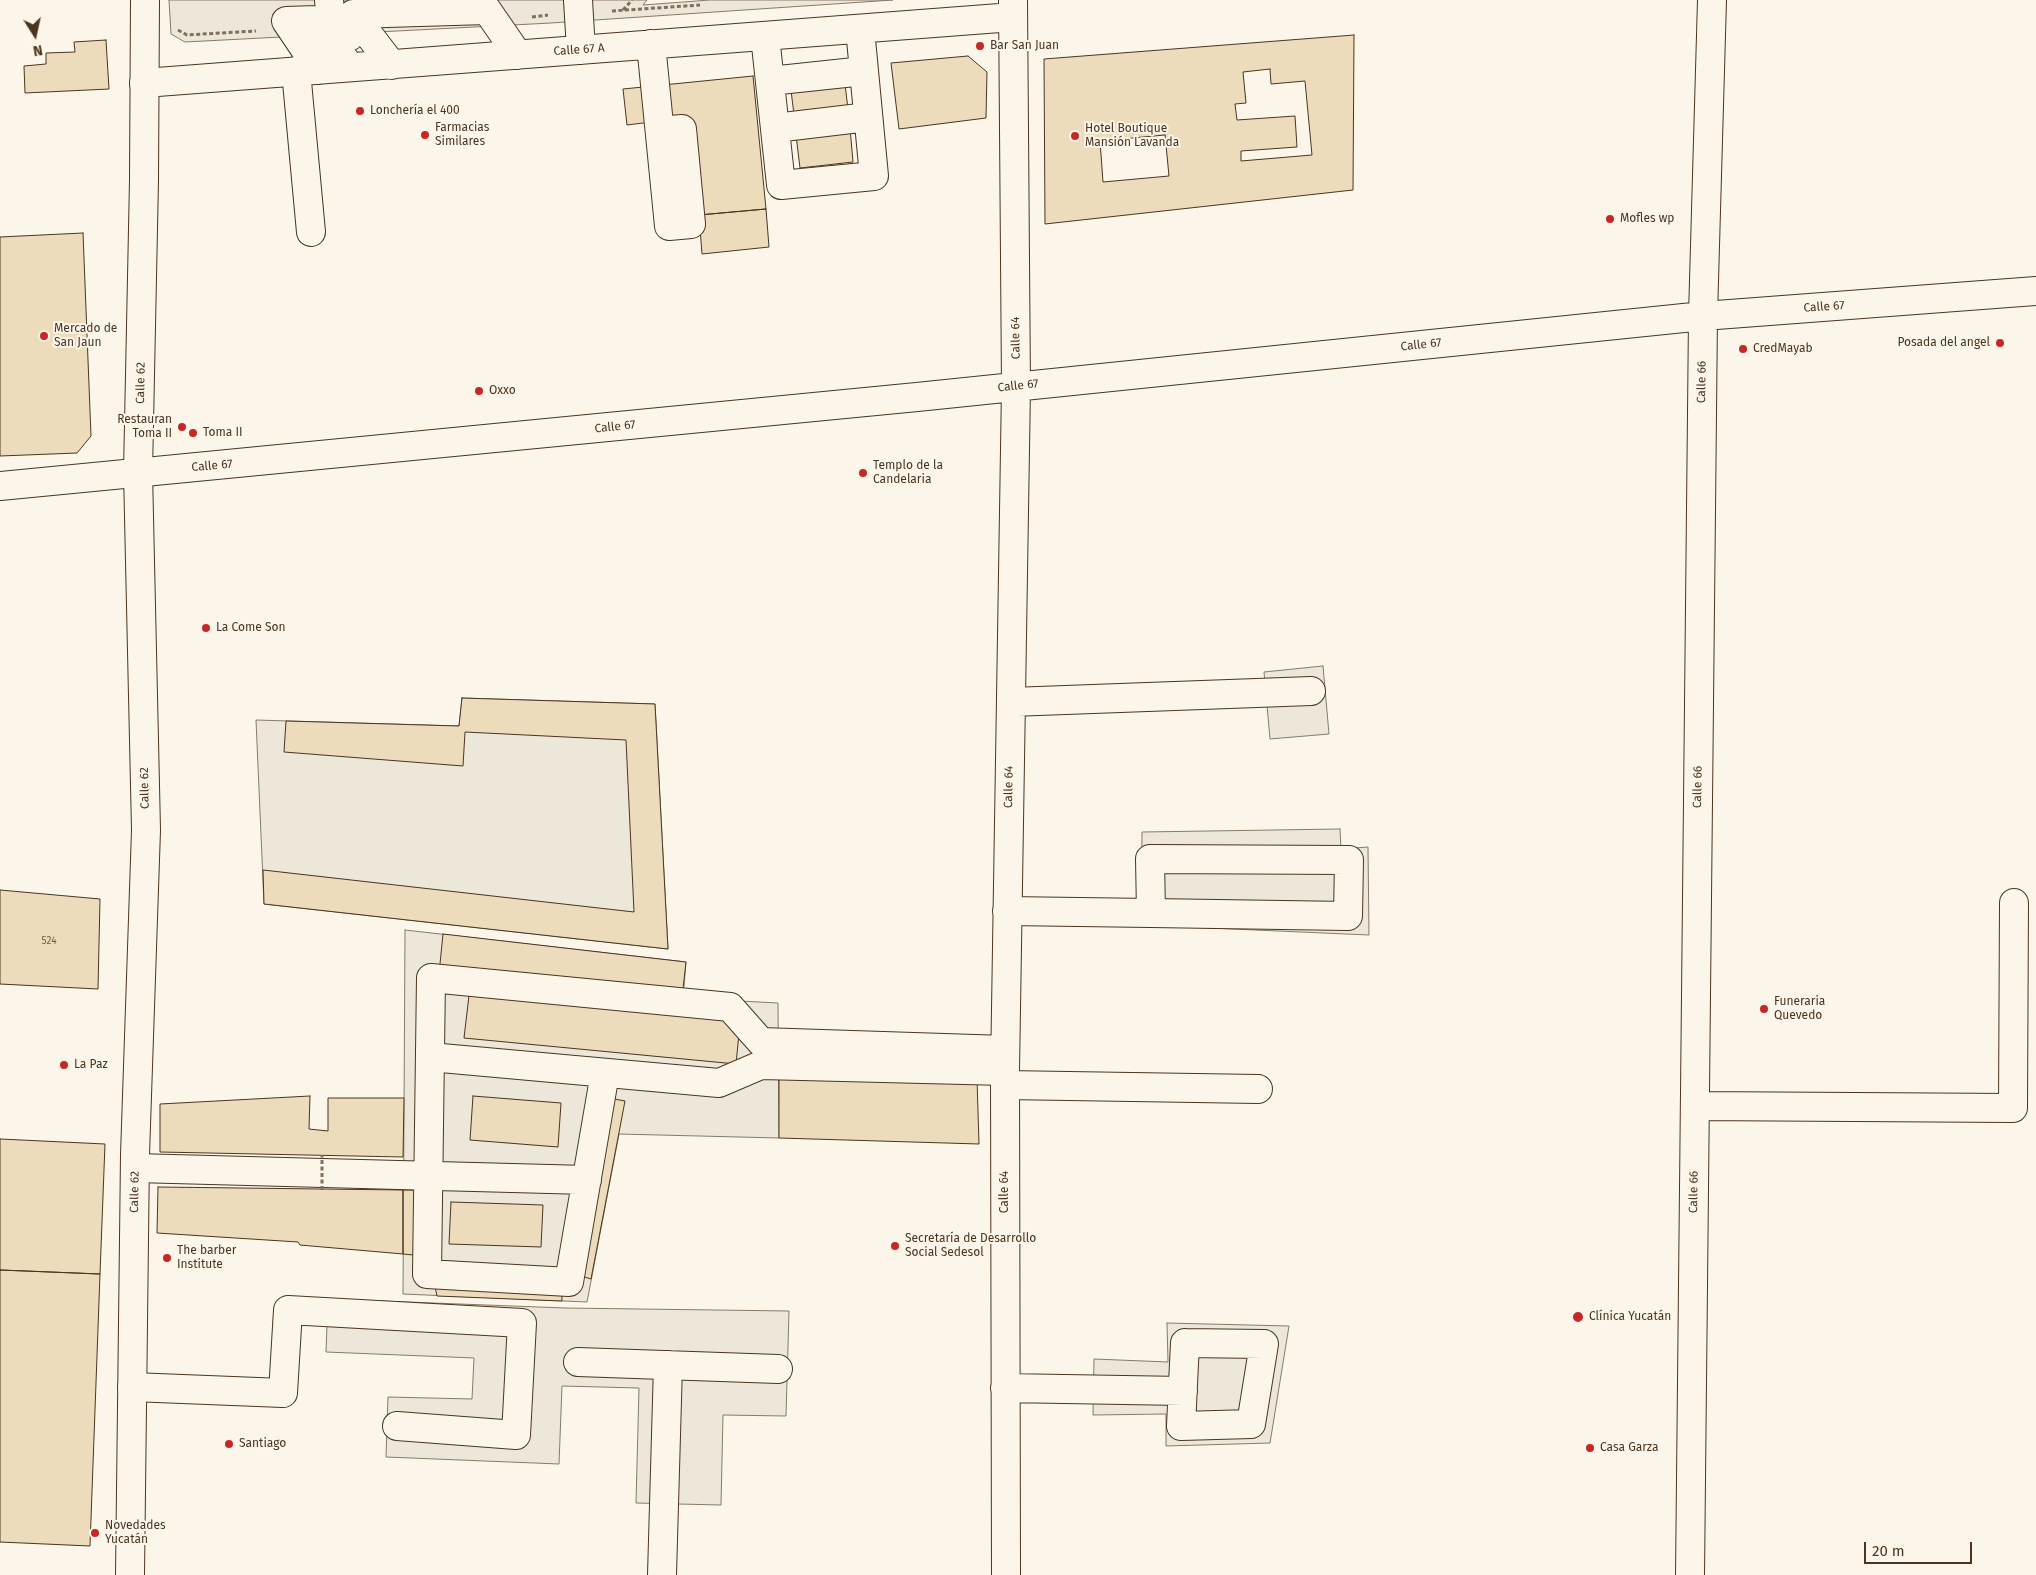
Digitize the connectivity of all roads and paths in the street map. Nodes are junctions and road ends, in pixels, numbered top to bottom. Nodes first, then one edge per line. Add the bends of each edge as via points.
1 (145, 0) edge
2 (329, 0) edge
3 (632, 0) edge
4 (1712, 0) edge
5 (702, 5) dead end
6 (578, 7) edge
7 (1013, 8) edge
8 (623, 10) junction
9 (523, 17) dead end
10 (860, 29) junction
11 (765, 36) junction
12 (651, 44) junction
13 (581, 50) junction
14 (518, 55) junction
15 (371, 66) junction
16 (307, 70) junction
17 (864, 71) junction
18 (770, 80) junction
19 (144, 83) junction
20 (868, 116) junction
21 (774, 128) junction
22 (660, 131) dead end
23 (311, 232) dead end
24 (2036, 291) edge
25 (1703, 316) junction
26 (1016, 387) junction
27 (138, 472) junction
28 (0, 486) edge
29 (1311, 691) dead end
30 (1011, 702) junction
31 (2014, 903) dead end
32 (1007, 911) junction
33 (1151, 913) junction
34 (761, 1054) junction
35 (430, 1057) junction
36 (1005, 1069) junction
37 (605, 1073) junction
38 (1258, 1089) dead end
39 (1695, 1106) junction
40 (322, 1155) dead end
41 (135, 1168) junction
42 (428, 1175) junction
43 (587, 1180) junction
44 (322, 1190) dead end
45 (578, 1362) dead end
46 (668, 1365) junction
47 (778, 1369) dead end
48 (132, 1387) junction
49 (1005, 1388) junction
50 (1183, 1391) dead end
51 (397, 1426) dead end
52 (130, 1575) edge
53 (662, 1575) edge
54 (1006, 1575) edge
55 (1690, 1575) edge

1 - 19 street, Calle 62
2 - 15 street via 330,11
3 - 8 path
4 - 25 street, Calle 66
5 - 8 path
6 - 8 path
6 - 9 path
6 - 13 street
7 - 10 street, Calle 67 A
7 - 26 street, Calle 64
10 - 11 street, Calle 67 A
10 - 17 street
11 - 12 street, Calle 67 A
11 - 18 street
12 - 13 street, Calle 67 A
12 - 22 street
13 - 14 street, Calle 67 A
14 - 15 street, Calle 67 A
14 - 15 street via 486,10 353,14
15 - 16 street, Calle 67 A
15 - 16 street via 316,20 286,21
16 - 19 street, Calle 67 A
16 - 23 street
17 - 18 street
17 - 20 street
18 - 21 street
19 - 27 street, Calle 62
20 - 21 street
20 - 21 street via 874,176 781,185
24 - 25 street, Calle 67
25 - 26 street, Calle 67
25 - 39 street, Calle 66
26 - 27 street, Calle 67
26 - 30 street, Calle 64
27 - 28 street, Calle 67
27 - 41 street, Calle 62 via 146,830
29 - 30 street
30 - 32 street, Calle 64
31 - 39 street via 2013,1108
32 - 33 street
32 - 36 street, Calle 64
33 - 33 street via 1348,916 1349,860 1150,859
34 - 35 street via 730,1007 431,978
34 - 36 street
34 - 37 street via 719,1083
35 - 37 street
35 - 42 street
36 - 38 street
36 - 49 street, Calle 64
37 - 43 street
39 - 55 street, Calle 66
40 - 44 path, bridge
41 - 42 street
41 - 48 street, Calle 62
42 - 43 street
42 - 43 street via 427,1274 569,1282
45 - 46 street
46 - 47 street
46 - 53 street
48 - 51 street via 283,1393 288,1310 522,1322 516,1435
48 - 52 street, Calle 62
49 - 50 street
49 - 54 street, Calle 64

